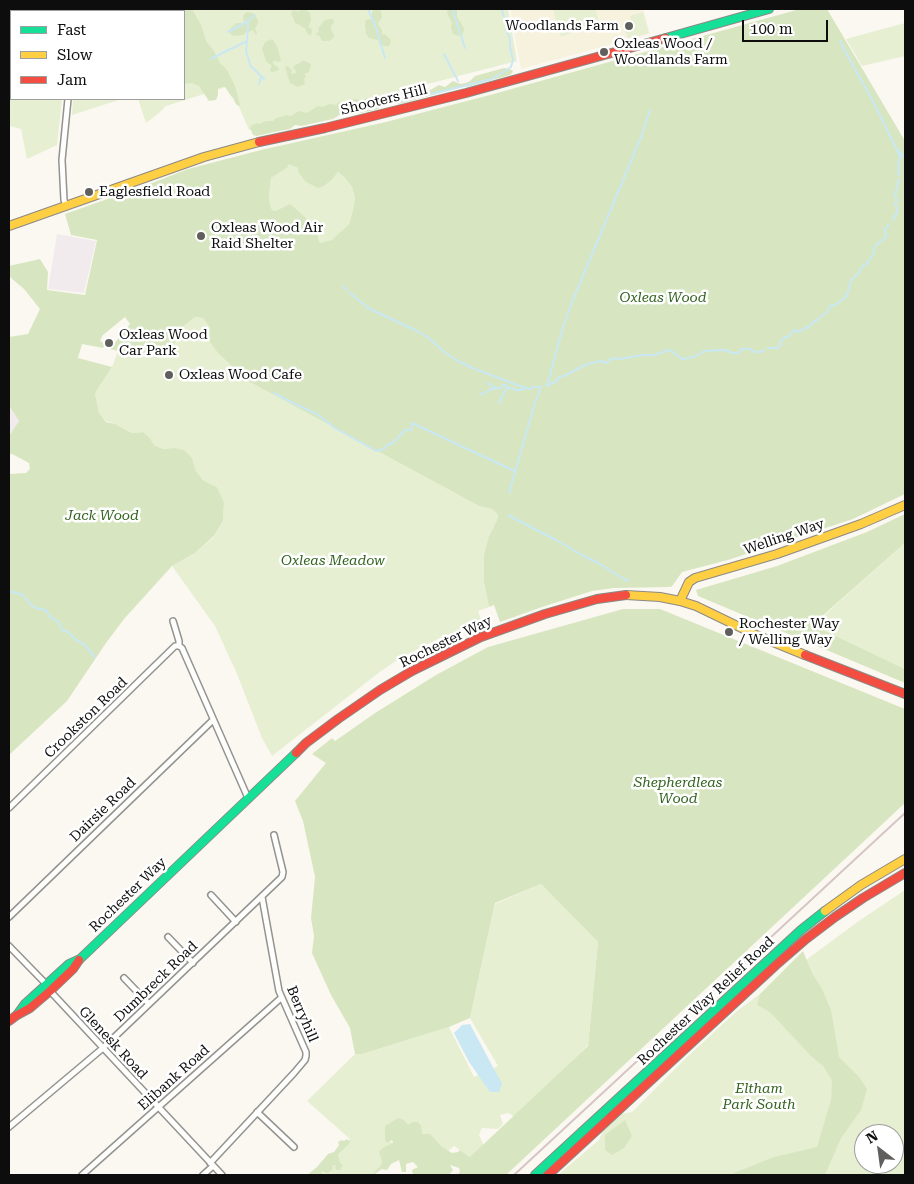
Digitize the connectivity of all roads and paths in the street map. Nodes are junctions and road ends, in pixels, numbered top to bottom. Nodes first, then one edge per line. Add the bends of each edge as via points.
1 (769, 9) edge
2 (68, 100) edge
3 (66, 206) junction
4 (9, 226) edge
5 (905, 505) edge
6 (680, 601) junction
7 (173, 621) dead end
8 (179, 646) junction
9 (905, 694) edge
10 (213, 720) junction
11 (248, 798) junction
12 (9, 808) edge
13 (274, 835) dead end
14 (905, 859) edge
15 (905, 873) edge
16 (211, 895) dead end
17 (262, 897) junction
18 (9, 917) edge
19 (236, 922) junction
20 (168, 937) dead end
21 (9, 946) edge
22 (193, 963) junction
23 (124, 978) dead end
24 (48, 988) junction
25 (281, 998) junction
26 (149, 1004) junction
27 (9, 1021) edge
28 (103, 1048) junction
29 (158, 1107) junction
30 (257, 1112) junction
31 (9, 1127) edge
32 (294, 1147) dead end
33 (212, 1165) junction
34 (82, 1175) edge
35 (203, 1175) edge
36 (222, 1175) edge
37 (535, 1175) edge
38 (548, 1175) edge

1 - 3 main road, Shooters Hill via 466,93 204,157
2 - 3 street via 62,160
3 - 4 main road, Shooters Hill
5 - 6 main road, Welling Way via 777,554 694,578
6 - 9 main road, Rochester Way
6 - 11 main road, Rochester Way via 640,595 599,599 481,637 412,671 338,719 306,743
7 - 8 street
8 - 10 street
8 - 12 street, Crookston Road via 175,646
10 - 11 street
10 - 18 street, Dairsie Road
11 - 24 main road, Rochester Way via 73,969
13 - 17 street, Dumbreck Road via 283,875
14 - 37 main road, Rochester Way Relief Road via 855,890 801,930
15 - 38 main road, Rochester Way Relief Road via 806,939
16 - 19 street
17 - 19 street, Dumbreck Road
17 - 25 street, Berryhill
19 - 22 street, Dumbreck Road
20 - 22 street
21 - 24 street, Glenesk Road
22 - 26 street, Dumbreck Road
23 - 26 street
24 - 27 main road, Rochester Way via 30,1008
24 - 28 street, Glenesk Road
25 - 29 street, Elibank Road
25 - 30 street, Berryhill via 306,1056
26 - 28 street, Dumbreck Road
28 - 29 street, Glenesk Road
28 - 31 street, Dumbreck Road
29 - 33 street, Glenesk Road
29 - 34 street, Elibank Road
30 - 32 street
30 - 33 street, Berryhill
33 - 35 street, Berryhill
33 - 36 street, Glenesk Road

